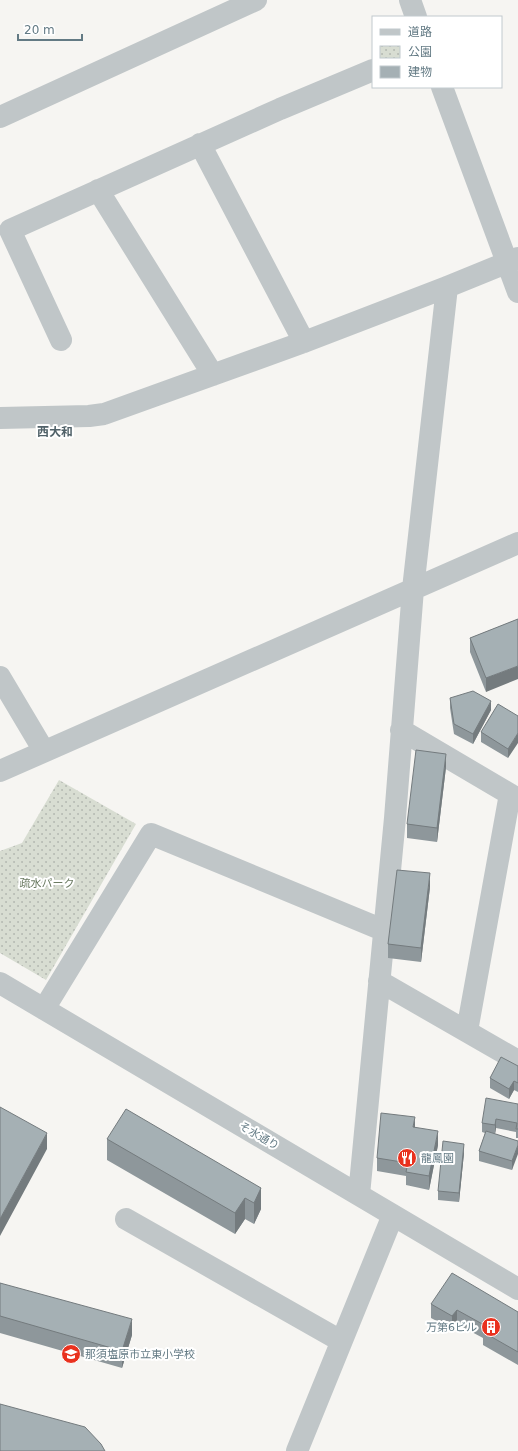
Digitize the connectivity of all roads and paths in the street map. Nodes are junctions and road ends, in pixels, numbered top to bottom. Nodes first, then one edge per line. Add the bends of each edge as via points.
1 (256, 0) edge
2 (410, 0) edge
3 (416, 16) edge
4 (372, 70) edge
5 (442, 88) edge
6 (0, 117) edge
7 (200, 144) junction
8 (98, 190) junction
9 (513, 260) edge
10 (447, 288) junction
11 (518, 292) edge
12 (61, 340) dead end
13 (304, 342) junction
14 (213, 375) junction
15 (0, 418) edge
16 (518, 543) edge
17 (413, 589) junction
18 (0, 677) edge
19 (401, 730) junction
20 (44, 751) junction
21 (0, 771) edge
22 (514, 796) edge
23 (384, 930) junction
24 (379, 981) junction
25 (0, 984) edge
26 (44, 1009) junction
27 (467, 1031) junction
28 (518, 1061) edge
29 (359, 1195) junction
30 (393, 1215) junction
31 (126, 1219) dead end
32 (517, 1283) edge
33 (341, 1341) junction
34 (296, 1451) edge

1 - 6 street
2 - 3 street
4 - 7 street
5 - 9 street
7 - 8 street
7 - 13 street
8 - 12 street via 10,230
8 - 14 street
9 - 10 street
9 - 11 street
10 - 13 street
10 - 17 street
13 - 14 street
14 - 15 street via 104,414
16 - 17 street
17 - 19 street
17 - 20 street
18 - 20 street
19 - 22 street
19 - 23 street
20 - 21 street
22 - 27 street
23 - 24 street
23 - 26 street via 151,834
24 - 27 street
24 - 29 street
25 - 26 street, そ水通り
26 - 29 street, そ水通り
27 - 28 street
29 - 30 street, そ水通り
30 - 32 street, そ水通り
30 - 33 street
31 - 33 street
33 - 34 street

